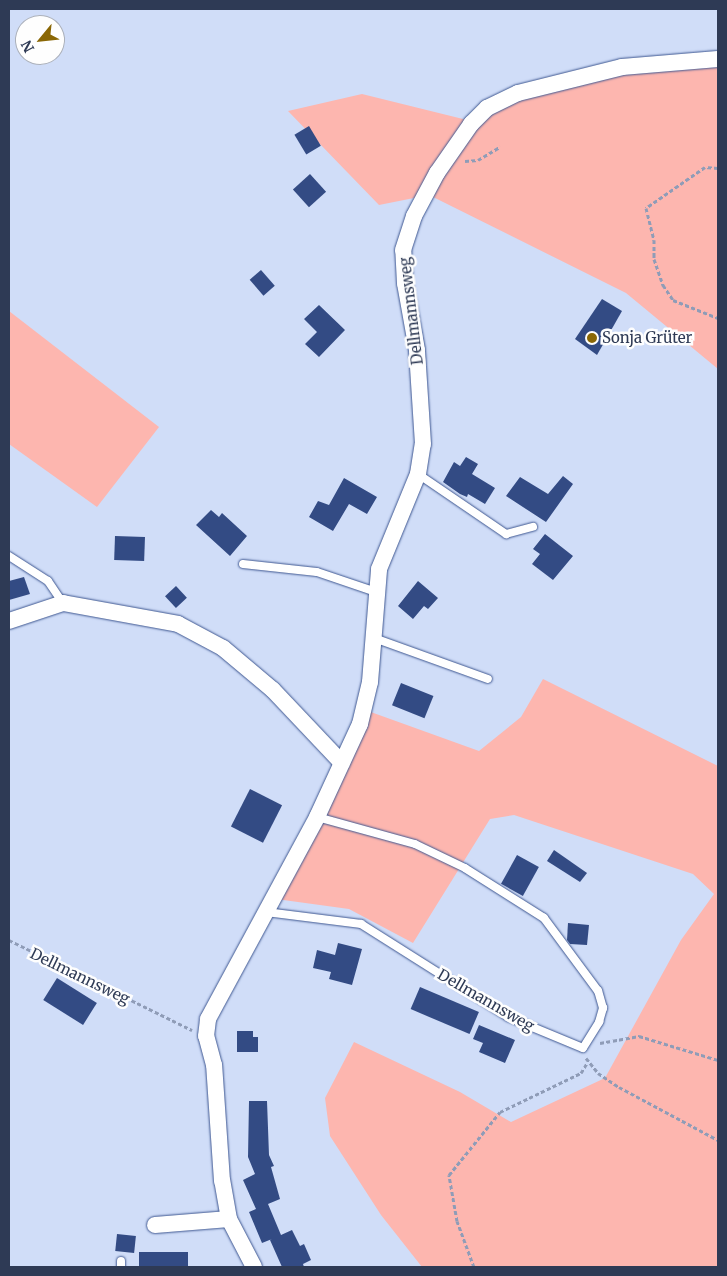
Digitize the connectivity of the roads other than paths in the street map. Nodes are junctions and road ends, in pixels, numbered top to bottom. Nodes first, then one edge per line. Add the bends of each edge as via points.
1 (718, 59) edge
2 (418, 474) junction
3 (533, 527) dead end
4 (9, 556) edge
5 (243, 564) dead end
6 (376, 592) junction
7 (63, 603) junction
8 (9, 621) edge
9 (374, 638) junction
10 (488, 679) dead end
11 (342, 763) junction
12 (317, 817) junction
13 (266, 912) junction
14 (229, 1219) junction
15 (155, 1225) dead end
16 (254, 1267) edge

1 - 2 street, Dellmannsweg via 622,66 518,93 487,108 471,124 414,216 404,250 422,421 423,444
2 - 3 lane via 506,534
2 - 6 street, Dellmannsweg via 389,540 379,569
4 - 7 lane via 48,582
5 - 6 lane via 317,572
6 - 9 street, Dellmannsweg
7 - 8 street
7 - 11 street via 178,624 224,648 273,690
9 - 10 lane
9 - 11 street, Dellmannsweg via 370,682 360,724
11 - 12 street, Dellmannsweg
12 - 13 street, Dellmannsweg
12 - 13 lane, Dellmannsweg via 415,844 465,868 544,918 598,991 603,1008 583,1048 508,1017 362,924
13 - 14 street, Dellmannsweg via 208,1019 206,1036 214,1066 222,1181
14 - 15 street
14 - 16 street, Dellmannsweg

